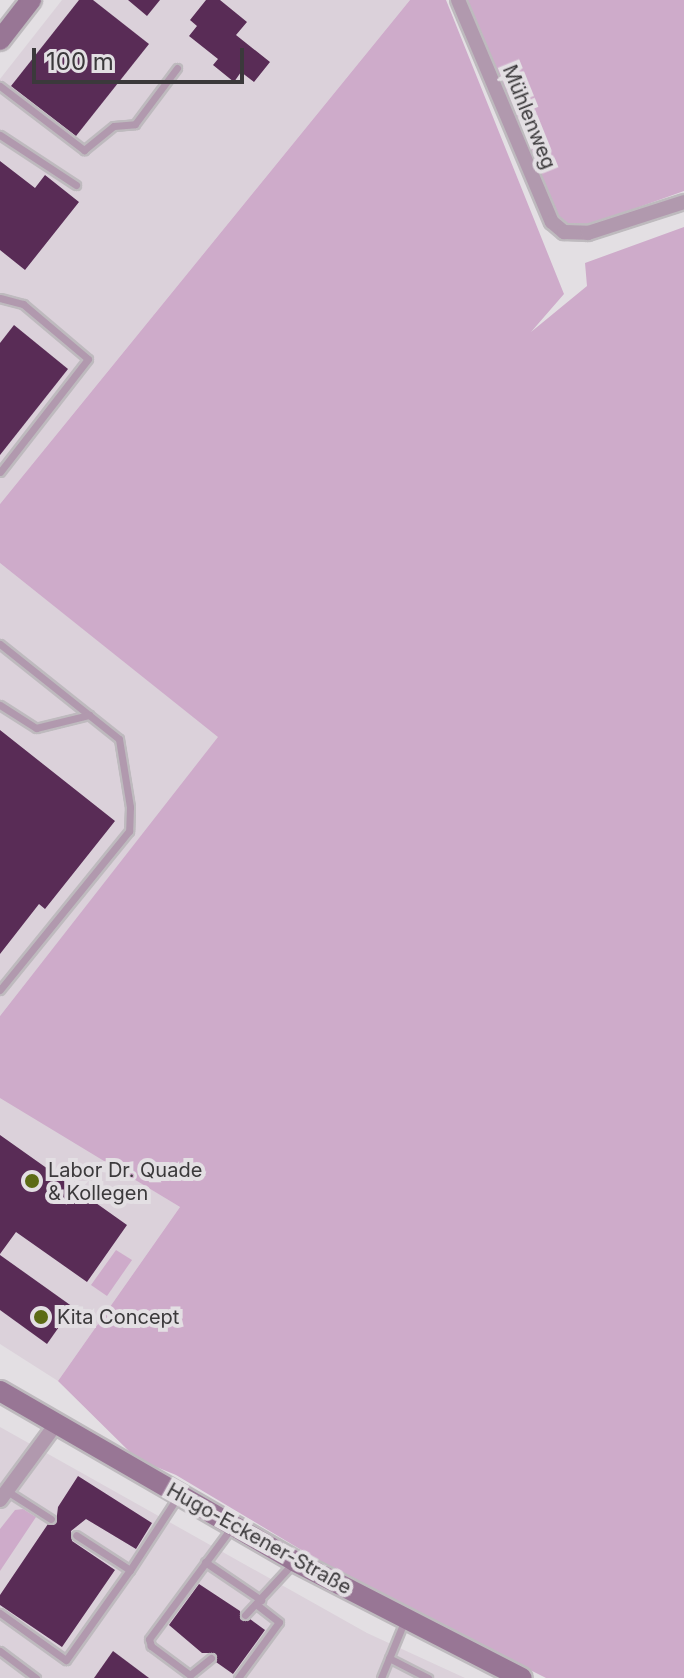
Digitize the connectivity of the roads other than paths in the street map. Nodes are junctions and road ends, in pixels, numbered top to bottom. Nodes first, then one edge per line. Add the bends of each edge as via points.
1 (31, 0) edge
2 (458, 0) edge
3 (0, 40) edge
4 (177, 68) dead end
5 (0, 86) edge
6 (0, 135) edge
7 (76, 185) dead end
8 (684, 202) edge
9 (0, 298) edge
10 (0, 472) edge
11 (0, 644) edge
12 (0, 705) edge
13 (89, 715) junction
14 (0, 990) edge
15 (0, 1391) edge
16 (56, 1424) junction
17 (179, 1495) junction
18 (3, 1496) edge
19 (51, 1519) dead end
20 (233, 1527) junction
21 (76, 1535) dead end
22 (294, 1561) junction
23 (205, 1562) junction
24 (130, 1570) junction
25 (258, 1602) junction
26 (0, 1613) edge
27 (245, 1615) dead end
28 (405, 1620) junction
29 (0, 1651) edge
30 (211, 1658) dead end
31 (389, 1658) junction
32 (198, 1676) edge
33 (36, 1678) edge
34 (238, 1678) edge
35 (381, 1678) edge
36 (428, 1678) edge
37 (522, 1678) edge

1 - 3 main road
2 - 8 street, Mühlenweg via 552,222 577,235
4 - 5 lane via 135,124 114,126 84,150
6 - 7 lane
9 - 10 lane via 23,304 88,359
11 - 13 lane
12 - 13 lane via 36,728
13 - 14 lane via 119,739 129,831
15 - 16 main road, Hugo-Eckener-Straße
16 - 17 main road, Hugo-Eckener-Straße
16 - 18 street
17 - 20 main road, Hugo-Eckener-Straße
17 - 24 lane
18 - 19 lane
20 - 22 main road, Hugo-Eckener-Straße
20 - 23 lane
21 - 24 lane
22 - 25 lane
22 - 28 main road, Hugo-Eckener-Straße
23 - 25 lane
23 - 32 lane via 149,1639 151,1646
24 - 26 lane via 66,1660
25 - 27 lane
25 - 34 lane via 279,1622
28 - 31 lane
28 - 37 main road, Hugo-Eckener-Straße
29 - 33 lane
30 - 32 lane
31 - 35 lane
31 - 36 lane

